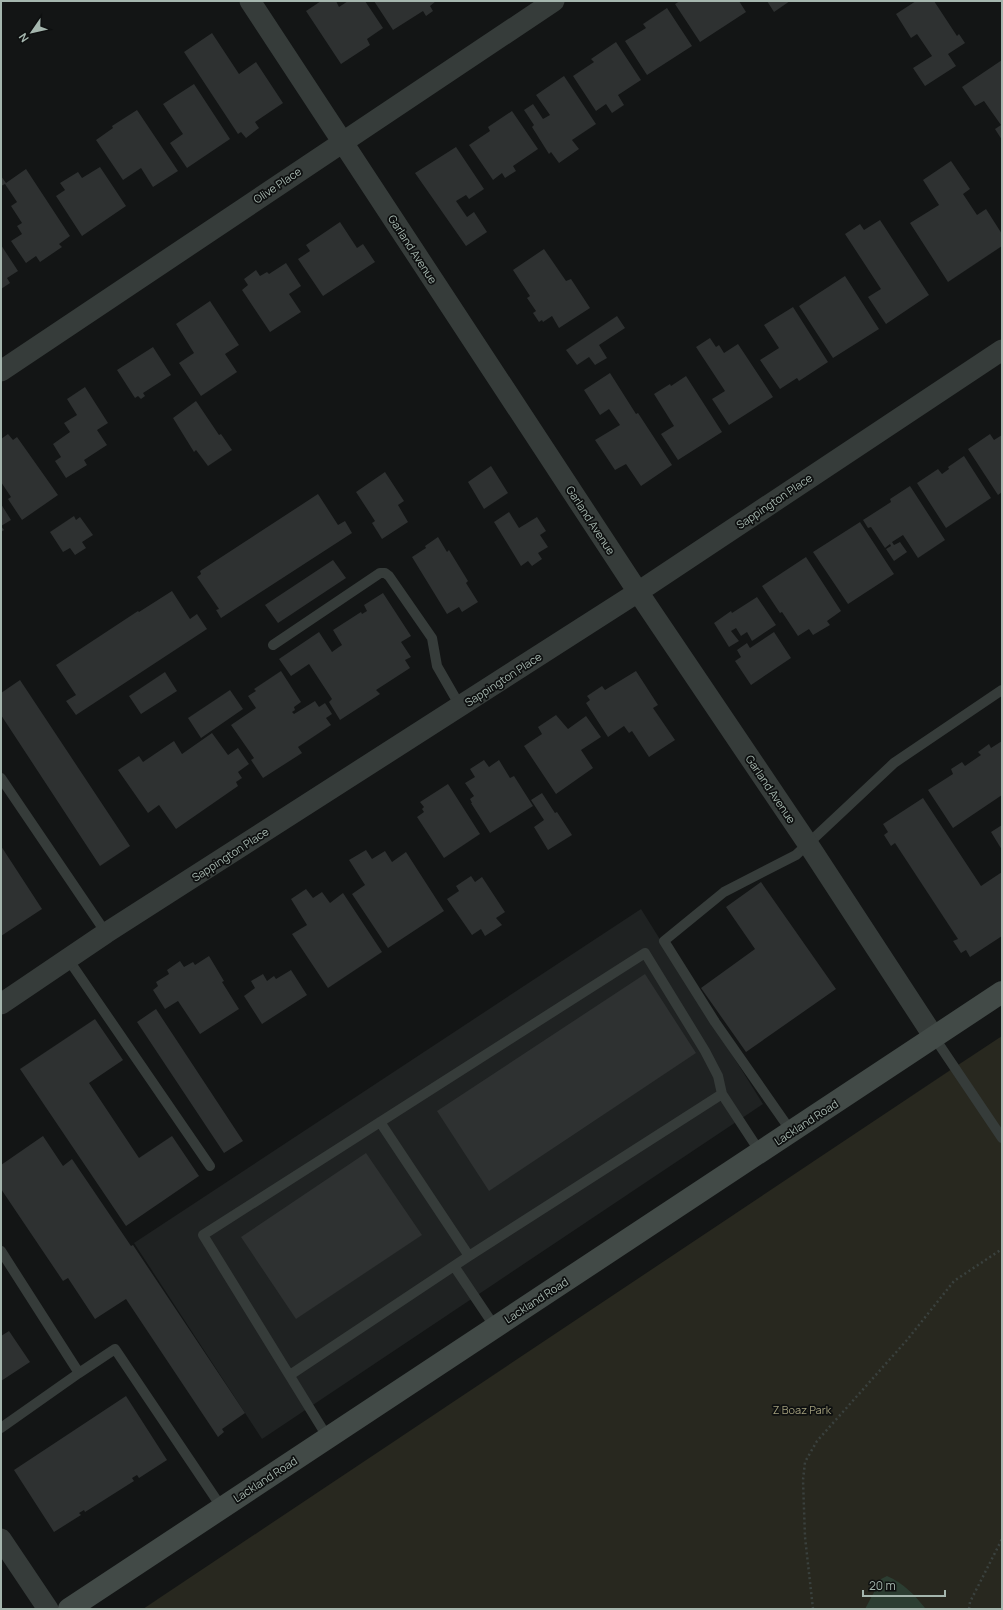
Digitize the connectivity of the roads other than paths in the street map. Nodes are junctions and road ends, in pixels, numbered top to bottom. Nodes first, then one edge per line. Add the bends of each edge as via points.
1 (250, 1) edge
2 (554, 1) edge
3 (342, 141) junction
4 (1002, 350) edge
5 (1, 371) edge
6 (638, 592) junction
7 (274, 645) dead end
8 (1002, 690) edge
9 (460, 706) junction
10 (1, 778) edge
11 (808, 844) junction
12 (106, 933) junction
13 (68, 959) junction
14 (1002, 992) edge
15 (1, 1004) edge
16 (934, 1037) junction
17 (722, 1094) junction
18 (380, 1122) junction
19 (792, 1131) junction
20 (1002, 1138) edge
21 (760, 1152) junction
22 (210, 1166) dead end
23 (1, 1251) edge
24 (469, 1256) junction
25 (454, 1266) junction
26 (495, 1327) junction
27 (79, 1372) junction
28 (290, 1375) junction
29 (1, 1428) edge
30 (328, 1438) junction
31 (222, 1508) junction
32 (4, 1551) edge
33 (48, 1609) edge
34 (69, 1609) edge

1 - 3 street, Garland Avenue
2 - 3 street, Olive Place
3 - 5 street, Olive Place
3 - 6 street, Garland Avenue
4 - 6 street, Sappington Place
6 - 9 street, Sappington Place
6 - 11 street, Garland Avenue
7 - 9 lane via 380,573 385,573 432,638 436,666
8 - 11 lane via 894,763
9 - 12 street, Sappington Place
10 - 12 lane
11 - 16 street, Garland Avenue
11 - 19 lane via 796,855 724,892 664,941 715,1022
12 - 13 street, Sappington Place
13 - 15 street, Sappington Place
13 - 22 lane
14 - 16 street, Lackland Road
16 - 19 street, Lackland Road
16 - 20 lane
17 - 18 lane via 718,1076 705,1051 645,953
17 - 21 lane
17 - 24 lane
18 - 24 lane
18 - 28 lane via 203,1235
19 - 21 street, Lackland Road
21 - 26 street, Lackland Road
23 - 27 lane
24 - 25 lane
25 - 26 lane
25 - 28 lane
26 - 30 street, Lackland Road
27 - 29 lane
27 - 31 lane via 115,1348
28 - 30 lane
30 - 31 street, Lackland Road
31 - 34 street, Lackland Road
32 - 33 street

